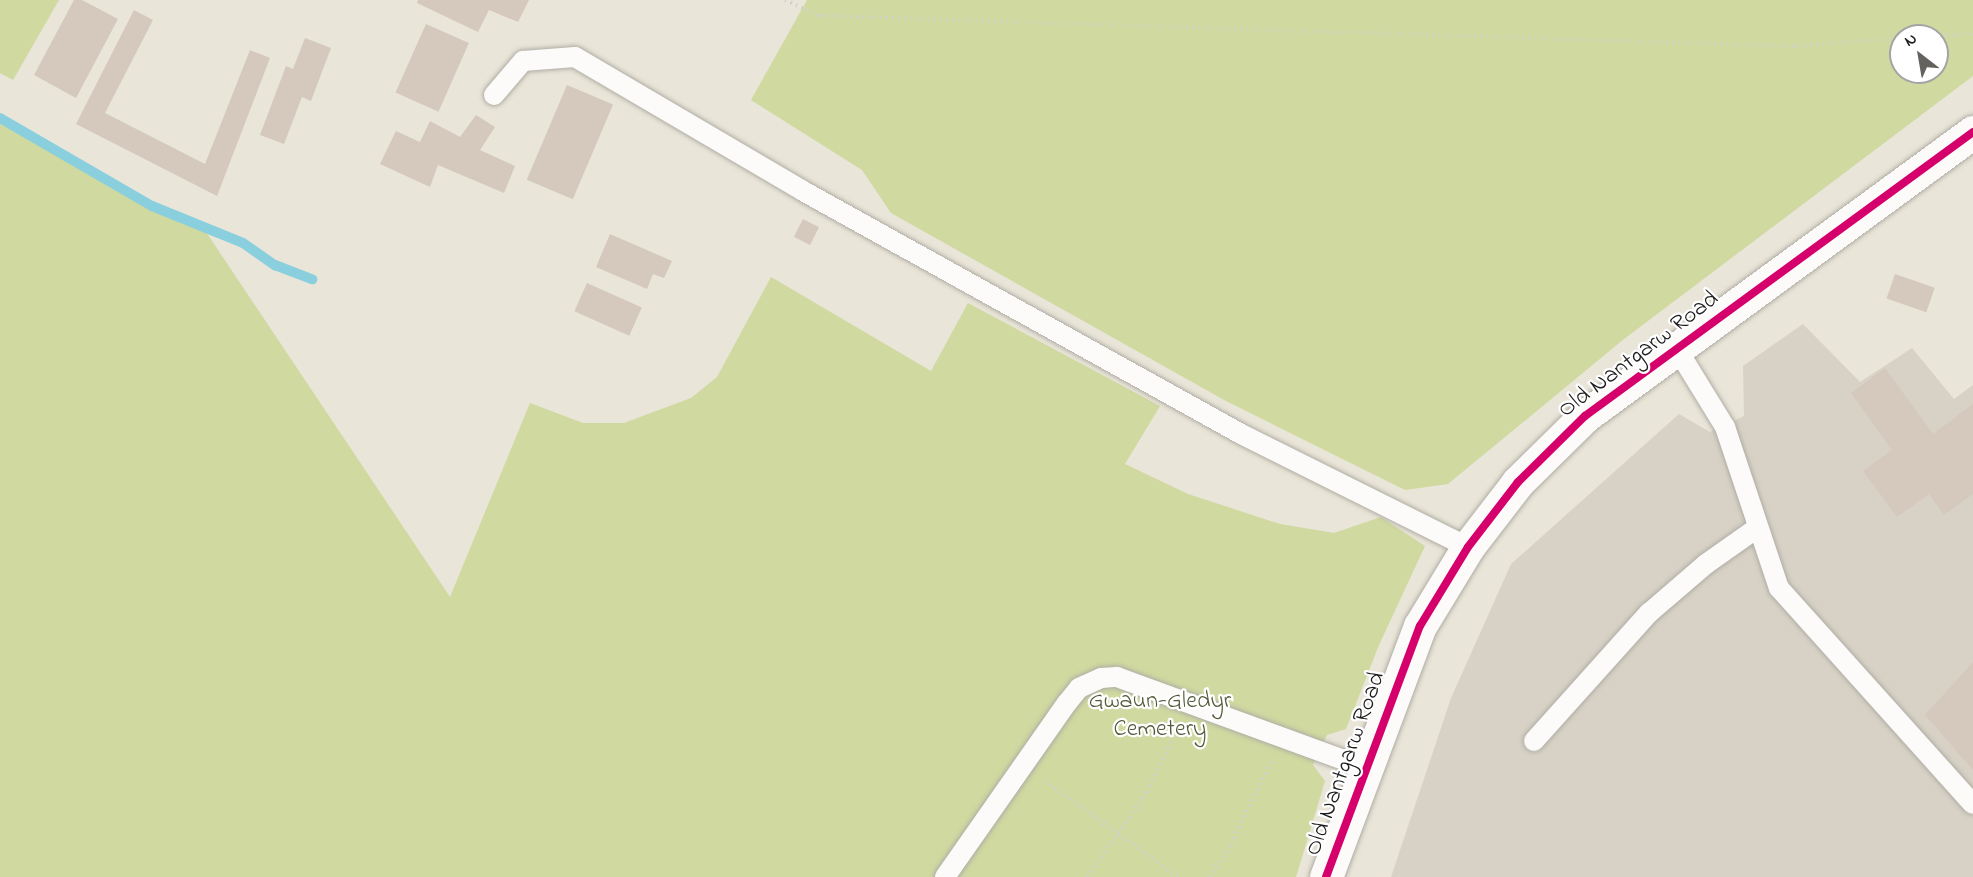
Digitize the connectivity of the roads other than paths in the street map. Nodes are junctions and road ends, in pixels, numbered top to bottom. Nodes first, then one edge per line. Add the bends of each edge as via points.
1 (494, 95) dead end
2 (1973, 132) edge
3 (1677, 348) junction
4 (1757, 528) junction
5 (1468, 547) junction
6 (1534, 741) dead end
7 (1365, 768) junction
8 (1973, 804) edge
9 (945, 877) edge
10 (1326, 877) edge

1 - 5 lane via 522,61 575,57 803,191 1243,435
2 - 3 street, Old Nantgarw Road
3 - 4 lane via 1725,428
3 - 5 street, Old Nantgarw Road via 1554,444
4 - 6 lane via 1706,564 1649,613
4 - 8 lane via 1779,588
5 - 7 street, Old Nantgarw Road via 1420,626
7 - 9 lane via 1117,677 1088,682 1067,703
7 - 10 street, Old Nantgarw Road

